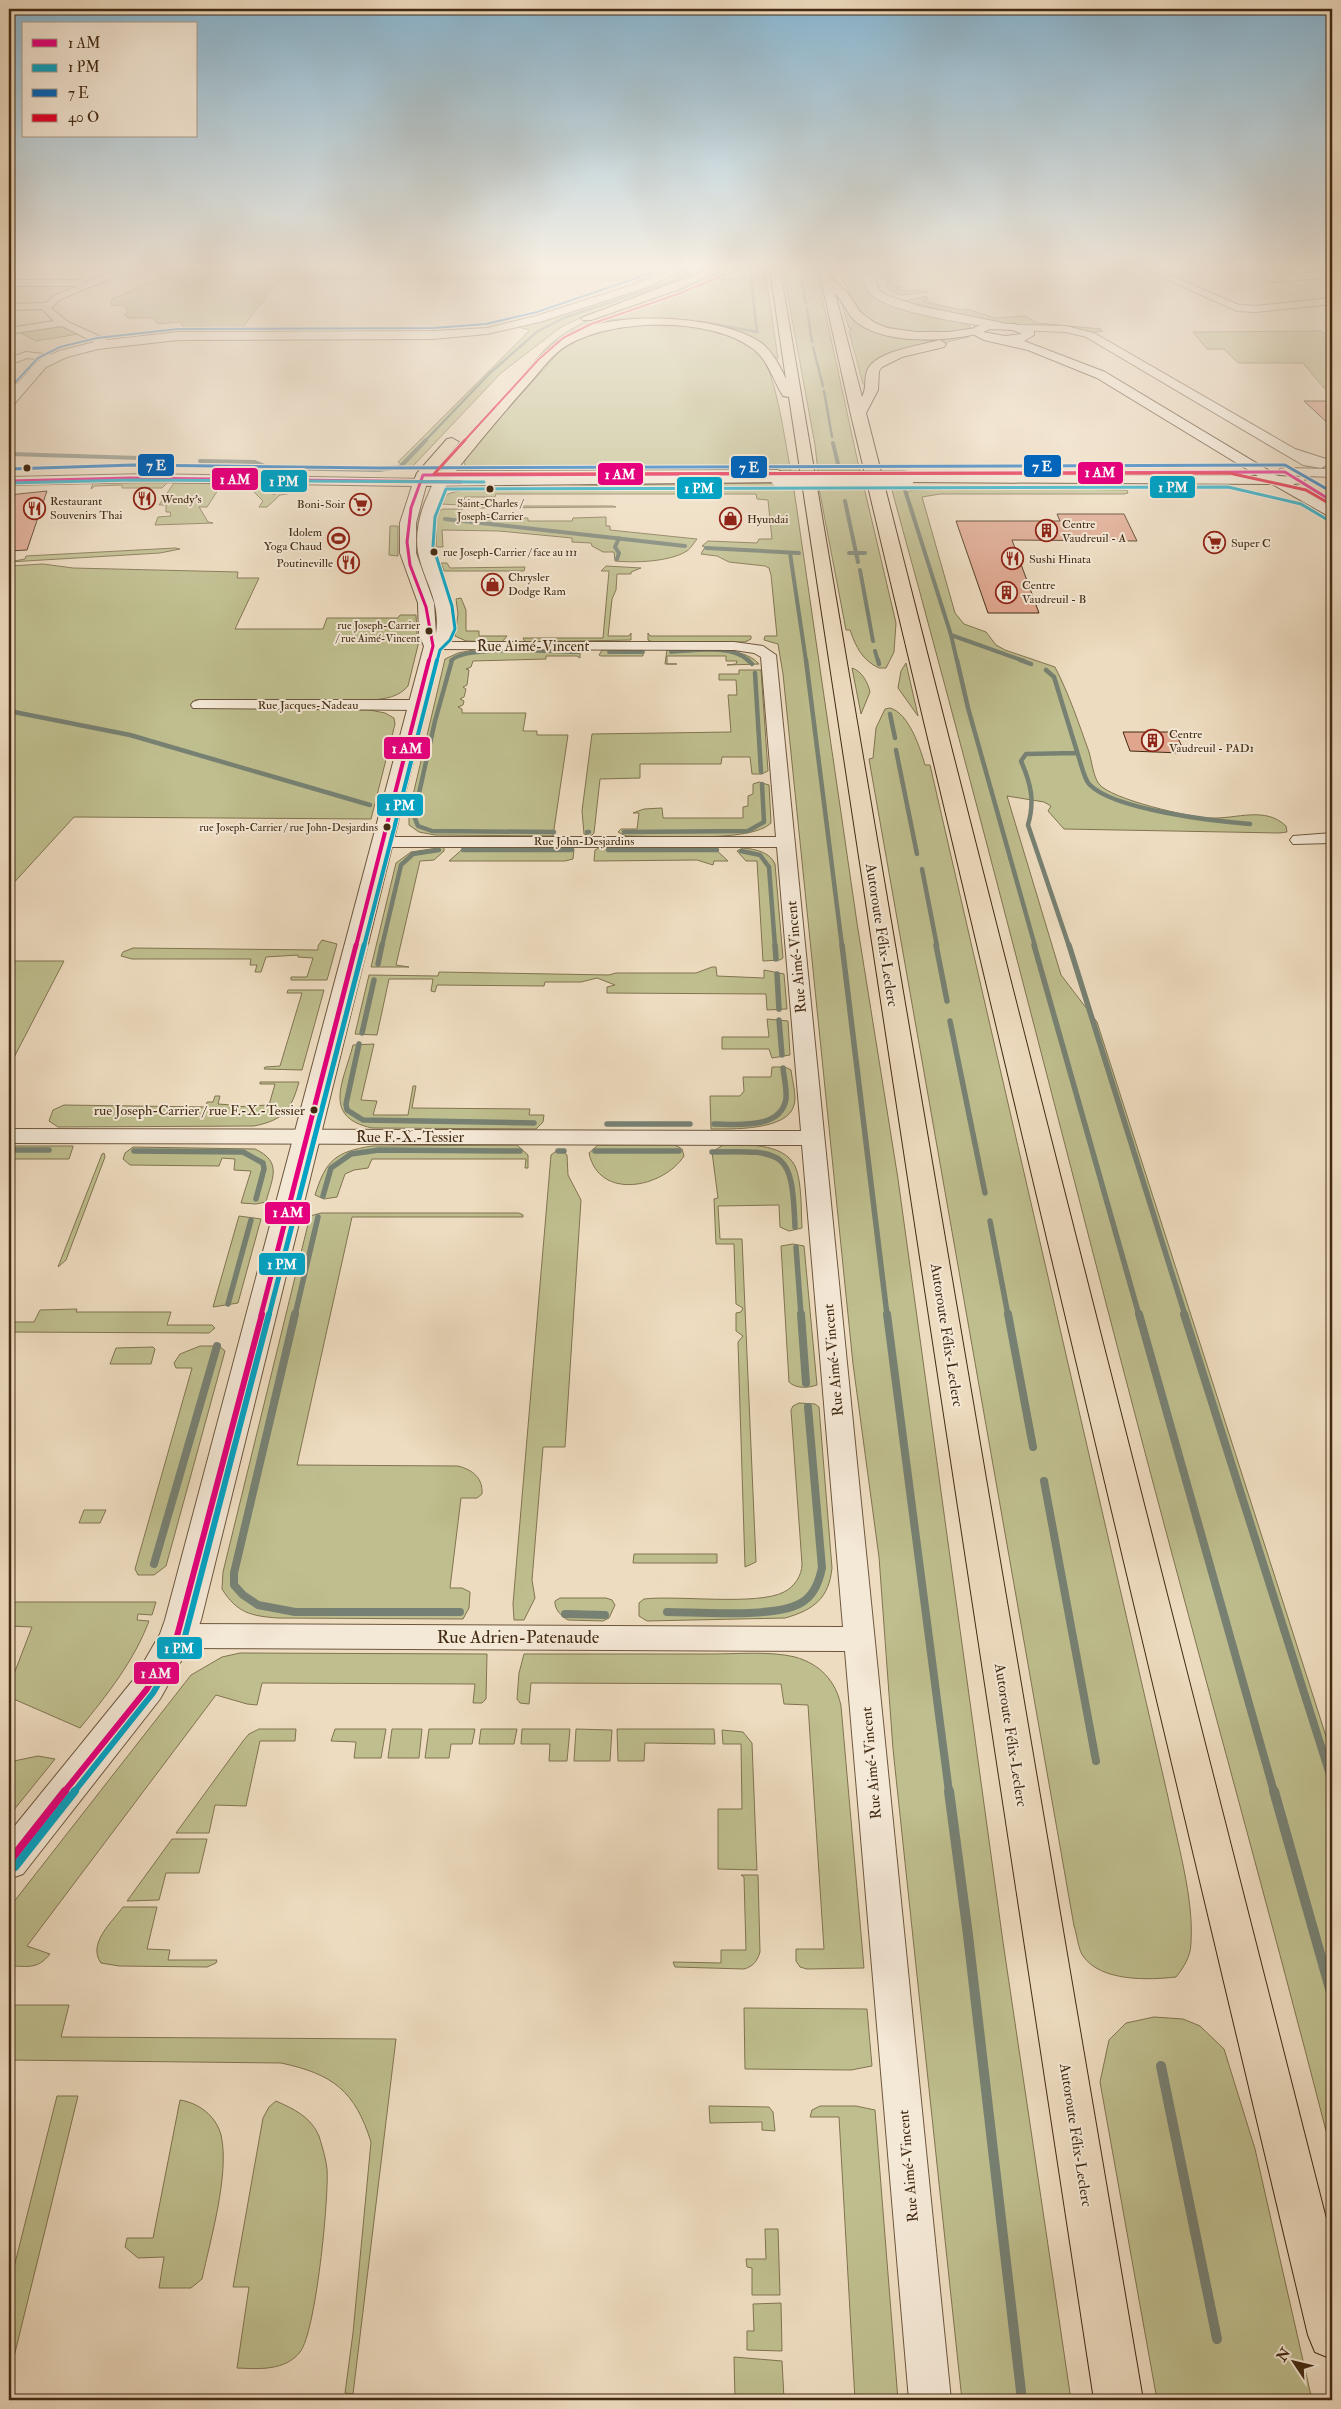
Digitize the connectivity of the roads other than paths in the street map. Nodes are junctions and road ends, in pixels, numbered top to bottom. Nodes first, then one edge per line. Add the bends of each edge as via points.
1 (507, 382) edge
2 (525, 382) edge
3 (782, 382) edge
4 (793, 382) edge
5 (850, 382) edge
6 (872, 382) edge
7 (1113, 382) edge
8 (1131, 382) edge
9 (1171, 382) edge
10 (14, 389) edge
11 (9, 401) edge
12 (797, 409) junction
13 (858, 415) junction
14 (1291, 452) dead end
15 (1263, 472) junction
16 (1332, 473) edge
17 (9, 476) edge
18 (905, 476) junction
19 (1280, 476) junction
20 (421, 478) junction
21 (443, 478) junction
22 (1229, 480) junction
23 (1298, 480) junction
24 (1332, 480) edge
25 (9, 481) edge
26 (1304, 497) junction
27 (1332, 501) edge
28 (1332, 514) edge
29 (433, 646) junction
30 (199, 705) dead end
31 (418, 705) junction
32 (1332, 838) edge
33 (1299, 840) dead end
34 (383, 842) junction
35 (786, 842) junction
36 (9, 1136) edge
37 (306, 1137) junction
38 (811, 1138) junction
39 (177, 1636) junction
40 (859, 1639) junction
41 (9, 1862) edge
42 (1332, 2335) edge
43 (930, 2400) edge
44 (1119, 2400) edge

1 - 20 highway
2 - 21 highway
3 - 12 highway
4 - 12 highway, Autoroute Félix-Leclerc
5 - 13 highway
6 - 13 highway via 872,390
7 - 15 street
8 - 19 street
9 - 14 street
10 - 11 street
12 - 44 highway, Autoroute Félix-Leclerc
13 - 42 highway
15 - 18 street
15 - 19 street
16 - 19 street
17 - 20 street via 126,472
18 - 21 street, bridge
18 - 22 street
19 - 22 street
19 - 23 street
19 - 26 street
20 - 21 street
20 - 25 street
20 - 29 street via 408,523 408,553 426,603 428,636
21 - 29 street via 433,501 425,536 427,554 444,596 448,616 445,635
22 - 26 street
23 - 24 street
23 - 27 street
26 - 28 street
29 - 31 street
29 - 35 street, Rue Aimé-Vincent via 734,646 763,650 770,665
30 - 31 street, Rue Jacques-Nadeau
31 - 34 street
32 - 33 street
34 - 35 street, Rue John-Desjardins
34 - 37 street
35 - 38 street, Rue Aimé-Vincent
36 - 37 street, Rue F.-X.-Tessier
37 - 38 street, Rue F.-X.-Tessier
37 - 39 street
38 - 40 street, Rue Aimé-Vincent
39 - 40 street, Rue Adrien-Patenaude
39 - 41 street via 136,1703
40 - 43 street, Rue Aimé-Vincent

